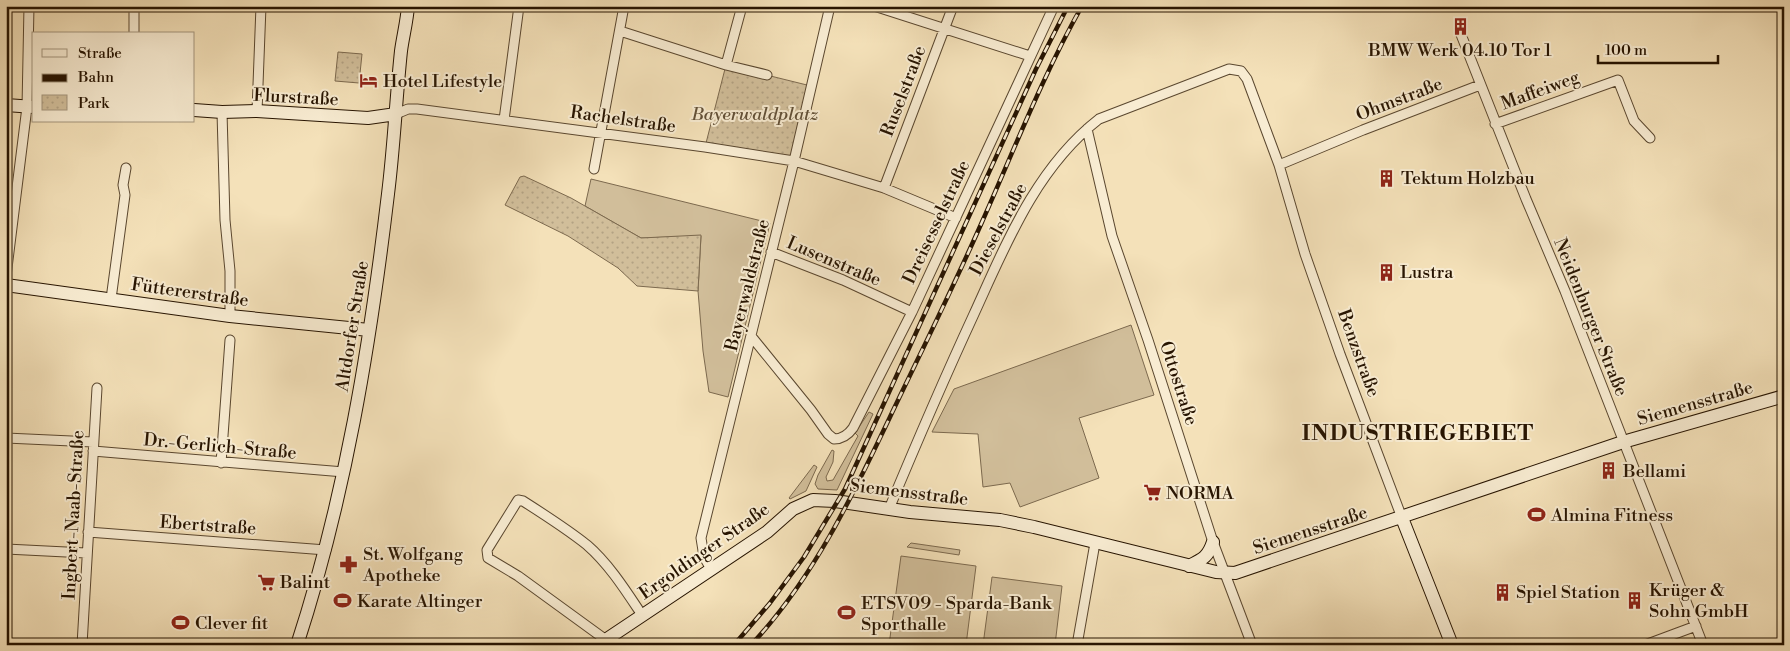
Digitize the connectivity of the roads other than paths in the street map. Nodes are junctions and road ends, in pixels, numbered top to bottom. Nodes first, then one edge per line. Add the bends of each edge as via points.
1 (29, 6) edge
2 (134, 6) edge
3 (261, 6) edge
4 (408, 6) edge
5 (519, 6) edge
6 (624, 6) edge
7 (742, 6) edge
8 (830, 6) edge
9 (874, 6) edge
10 (953, 6) edge
11 (1054, 6) edge
12 (944, 29) junction
13 (620, 31) junction
14 (134, 32) edge
15 (1460, 32) dead end
16 (1030, 56) junction
17 (726, 65) junction
18 (1241, 71) joint
19 (767, 75) dead end
20 (1480, 85) junction
21 (6, 105) edge
22 (30, 107) edge
23 (195, 110) edge
24 (257, 111) junction
25 (222, 112) junction
26 (396, 114) junction
27 (504, 120) junction
28 (1495, 124) junction
29 (1087, 129) junction
30 (600, 132) junction
31 (1650, 138) dead end
32 (794, 161) junction
33 (1279, 165) junction
34 (126, 168) dead end
35 (594, 170) dead end
36 (884, 188) junction
37 (956, 218) junction
38 (771, 252) junction
39 (6, 276) edge
40 (6, 285) edge
41 (111, 299) junction
42 (912, 312) junction
43 (230, 316) junction
44 (369, 330) junction
45 (751, 336) junction
46 (230, 340) dead end
47 (97, 388) dead end
48 (1784, 396) edge
49 (6, 438) edge
50 (1624, 442) junction
51 (93, 447) junction
52 (221, 463) junction
53 (344, 472) junction
54 (835, 501) joint
55 (889, 509) junction
56 (1402, 518) junction
57 (88, 532) junction
58 (1213, 542) junction
59 (1095, 543) junction
60 (6, 549) edge
61 (326, 550) junction
62 (86, 552) junction
63 (1189, 566) junction
64 (711, 569) junction
65 (1225, 574) junction
66 (642, 615) junction
67 (1696, 626) junction
68 (602, 642) edge
69 (82, 645) edge
70 (297, 645) edge
71 (1077, 645) edge
72 (1252, 645) edge
73 (1452, 645) edge
74 (1645, 645) edge
75 (1703, 645) edge

1 - 22 street
2 - 14 street
3 - 24 street
4 - 26 main road, Altdorfer Straße
5 - 27 street
6 - 13 street
7 - 17 street
8 - 32 street, Bayerwaldstraße
9 - 12 street
10 - 12 street, Ruselstraße
11 - 16 street, Dreisesselstraße
12 - 16 street
12 - 36 street, Ruselstraße
13 - 17 street
13 - 30 street
15 - 20 street
16 - 37 street, Dreisesselstraße
17 - 19 street
18 - 29 street, Dieselstraße via 1230,69 1099,119
18 - 33 street, Benzstraße via 1248,79
20 - 28 street, Neidenburger Straße
20 - 33 street, Ohmstraße
21 - 22 main road
22 - 39 street
23 - 25 main road, Flurstraße
24 - 25 main road, Flurstraße
24 - 26 main road, Flurstraße via 368,118
25 - 43 street
26 - 27 street, Rachelstraße via 417,109
26 - 44 main road, Altdorfer Straße via 389,192
27 - 30 street, Rachelstraße
28 - 31 street, Maffeiweg via 1618,80 1634,121
28 - 50 street, Neidenburger Straße
29 - 55 street, Dieselstraße via 1050,168 1012,230
29 - 58 street, Ottostraße via 1112,236
30 - 32 street, Rachelstraße
30 - 35 street
32 - 36 street, Rachelstraße
32 - 38 street, Bayerwaldstraße
33 - 56 street, Benzstraße via 1308,263
34 - 41 street
36 - 37 street, Rachelstraße
37 - 42 street, Dreisesselstraße
38 - 42 street, Lusenstraße
38 - 45 street, Bayerwaldstraße
40 - 41 main road, Füttererstraße
41 - 43 main road, Füttererstraße
42 - 45 street, Dreisesselstraße via 854,428 839,439 828,434
43 - 44 main road, Füttererstraße
44 - 53 main road, Altdorfer Straße
45 - 64 street, Bayerwaldstraße via 701,538 704,557
46 - 52 street
47 - 51 street, Ingbert-Naab-Straße
48 - 50 main road, Siemensstraße
49 - 51 street, Dr.-Gerlich-Straße
50 - 56 main road, Siemensstraße
50 - 67 street, Neidenburger Straße
51 - 52 street, Dr.-Gerlich-Straße
51 - 57 street, Ingbert-Naab-Straße
52 - 53 street, Dr.-Gerlich-Straße
53 - 61 main road, Altdorfer Straße
54 - 55 main road, Siemensstraße
54 - 64 main road, Ergoldinger Straße via 813,500 800,505 767,532
55 - 59 main road, Siemensstraße via 1000,520
56 - 65 main road, Siemensstraße
56 - 73 main road, Benzstraße
57 - 61 street, Ebertstraße
57 - 62 street, Ingbert-Naab-Straße
58 - 63 main road via 1205,558
58 - 65 street, Ottostraße
59 - 63 main road, Siemensstraße
59 - 71 street
60 - 62 street
61 - 70 main road, Altdorfer Straße
62 - 69 street, Ingbert-Naab-Straße
63 - 65 main road, Siemensstraße
64 - 66 main road, Ergoldinger Straße
65 - 72 street, Ottostraße
66 - 68 main road, Ergoldinger Straße
66 - 68 street via 607,566 588,546 560,524 520,500 487,550 488,558 518,576
67 - 74 street
67 - 75 street, Neidenburger Straße

